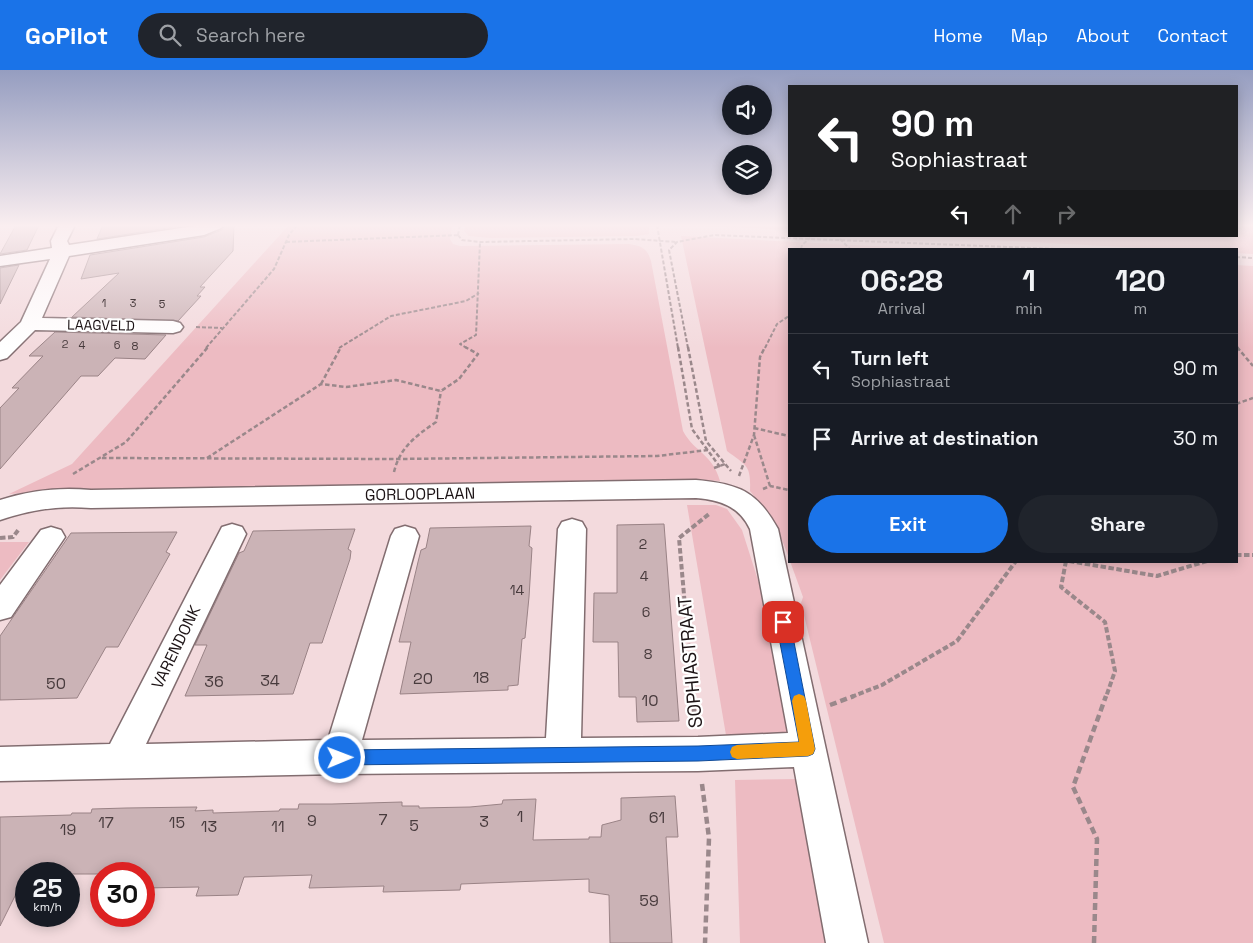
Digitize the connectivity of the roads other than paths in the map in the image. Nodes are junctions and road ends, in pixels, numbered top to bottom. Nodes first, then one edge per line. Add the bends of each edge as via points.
1 (56, 266) edge
2 (30, 324) junction
3 (173, 327) dead end
4 (0, 354) edge
5 (91, 499) junction
6 (0, 510) edge
7 (0, 520) edge
8 (572, 529) dead end
9 (232, 534) dead end
10 (405, 536) dead end
11 (51, 537) dead end
12 (0, 608) edge
13 (805, 732) junction
14 (563, 754) junction
15 (340, 758) junction
16 (120, 761) junction
17 (0, 764) edge
18 (847, 943) edge

1 - 2 street
2 - 3 street, LAAGVELD
2 - 4 street
5 - 6 street, GORLOOPLAAN via 44,497
5 - 7 street, GORLOOPLAAN via 30,516
5 - 13 street, GORLOOPLAAN via 718,491 743,487 764,529
8 - 14 street
9 - 16 street, VARENDONK
10 - 15 street
11 - 12 street
13 - 14 street via 698,754
13 - 18 street
14 - 15 street
15 - 16 street
16 - 17 street

